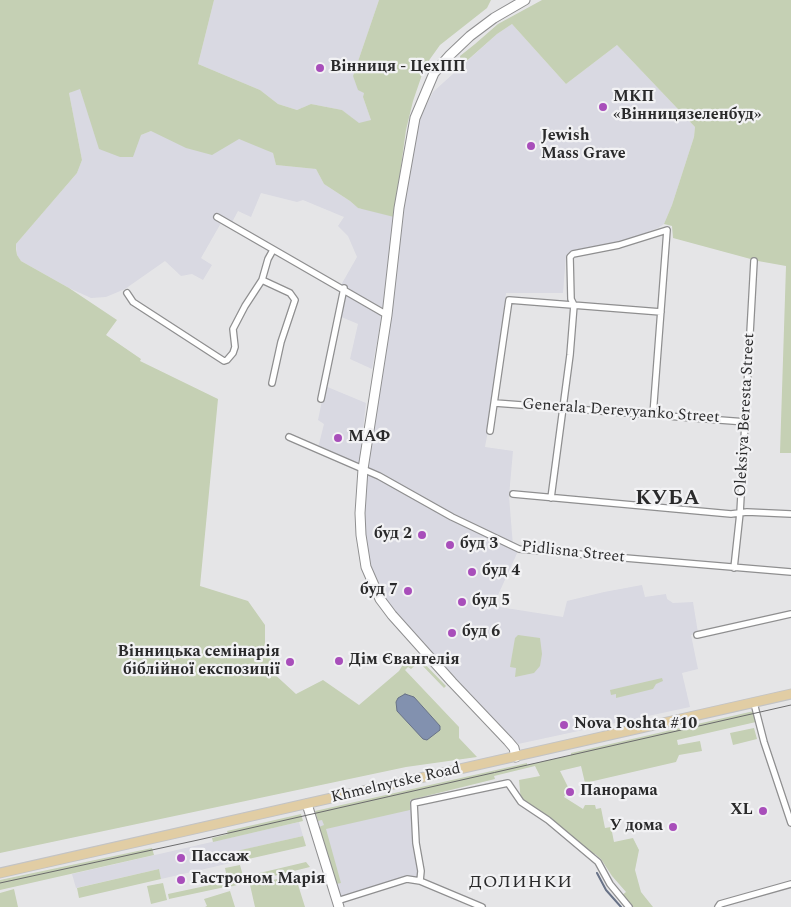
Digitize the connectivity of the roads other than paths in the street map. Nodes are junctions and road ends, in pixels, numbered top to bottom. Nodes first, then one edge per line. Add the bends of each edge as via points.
1 (526, 0) edge
2 (217, 217) dead end
3 (273, 250) junction
4 (754, 261) dead end
5 (262, 280) junction
6 (344, 288) junction
7 (127, 293) dead end
8 (574, 305) junction
9 (661, 312) junction
10 (387, 315) junction
11 (272, 383) dead end
12 (321, 399) dead end
13 (495, 403) junction
14 (563, 408) junction
15 (653, 415) junction
16 (746, 422) junction
17 (490, 431) dead end
18 (290, 437) dead end
19 (363, 470) junction
20 (513, 494) dead end
21 (551, 498) junction
22 (740, 513) junction
23 (791, 514) edge
24 (734, 568) junction
25 (791, 572) edge
26 (791, 614) edge
27 (697, 635) dead end
28 (791, 694) edge
29 (754, 703) junction
30 (516, 757) junction
31 (307, 804) junction
32 (791, 823) edge
33 (0, 873) edge
34 (420, 880) junction
35 (791, 884) edge
36 (338, 904) edge
37 (482, 907) edge
38 (629, 907) edge
39 (718, 907) edge

1 - 10 main road via 494,18 450,55 434,72 422,99 415,118 399,208
2 - 3 street
3 - 5 street
3 - 6 street
4 - 16 street, Oleksiya Beresta Street
5 - 7 street via 233,329 236,346 231,357 224,361 133,302
5 - 11 street via 290,293 295,300
6 - 10 street
6 - 12 street
8 - 9 street
8 - 9 street via 570,257 573,254 619,245 667,230
8 - 13 street via 509,300
8 - 14 street
9 - 15 street
10 - 19 main road
13 - 14 street, Generala Derevyanko Street
13 - 17 street
14 - 15 street, Generala Derevyanko Street
14 - 21 street
15 - 16 street, Generala Derevyanko Street
16 - 22 street, Oleksiya Beresta Street
18 - 19 street, Pidlisna Street
19 - 24 street, Pidlisna Street via 519,549
19 - 30 main road via 362,549 380,599 508,741
20 - 21 street
21 - 22 street
22 - 23 street
22 - 24 street, Oleksiya Beresta Street
24 - 25 street, Pidlisna Street
26 - 27 street
28 - 29 main road, Khmelnytske Road
29 - 30 main road, Khmelnytske Road
29 - 32 street
30 - 31 main road, Khmelnytske Road
31 - 33 main road, Khmelnytske Road
31 - 36 main road
34 - 36 street via 407,879
34 - 37 street
34 - 38 street via 414,802 508,783 521,802 598,862 610,884
35 - 39 street

